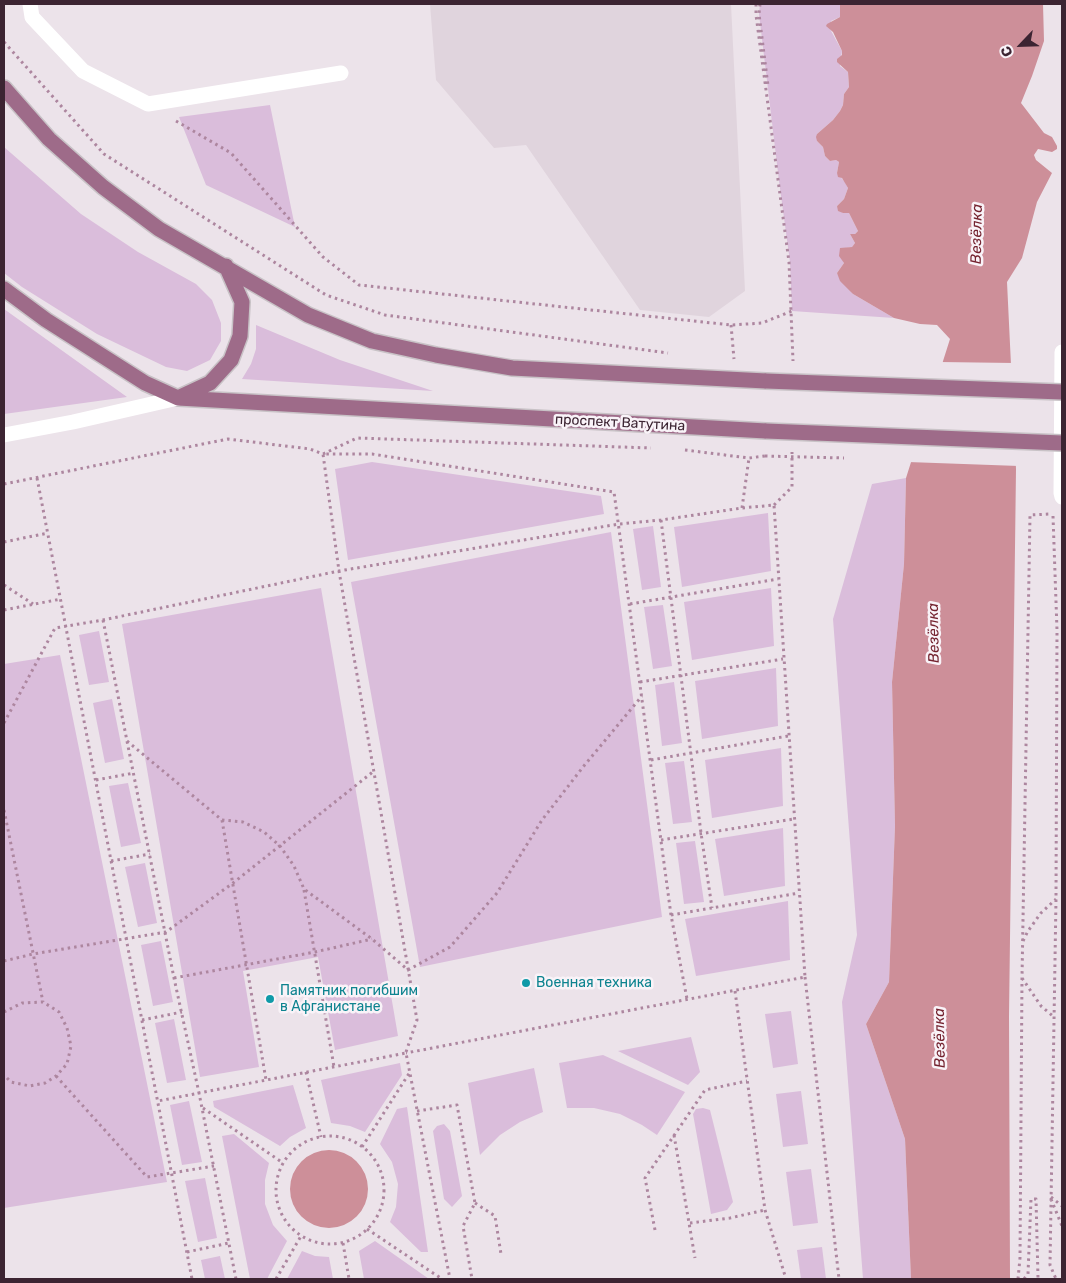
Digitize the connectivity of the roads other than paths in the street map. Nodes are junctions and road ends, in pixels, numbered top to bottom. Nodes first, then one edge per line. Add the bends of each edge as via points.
1 (30, 4) edge
2 (340, 73) dead end
3 (4, 88) edge
4 (226, 266) junction
5 (4, 289) edge
6 (1062, 352) edge
7 (1062, 392) edge
8 (178, 398) junction
9 (4, 435) edge
10 (1062, 443) edge
11 (1062, 497) edge

1 - 2 street via 32,17 83,71 148,104
3 - 4 main road via 49,139 103,187 160,229
4 - 7 main road, bridge via 308,315 372,340 512,368 766,382
4 - 8 main road via 242,302 240,336 230,360 210,383
5 - 8 main road via 145,383
6 - 11 street
8 - 9 street
8 - 10 main road, проспект Ватутина, bridge via 766,431

